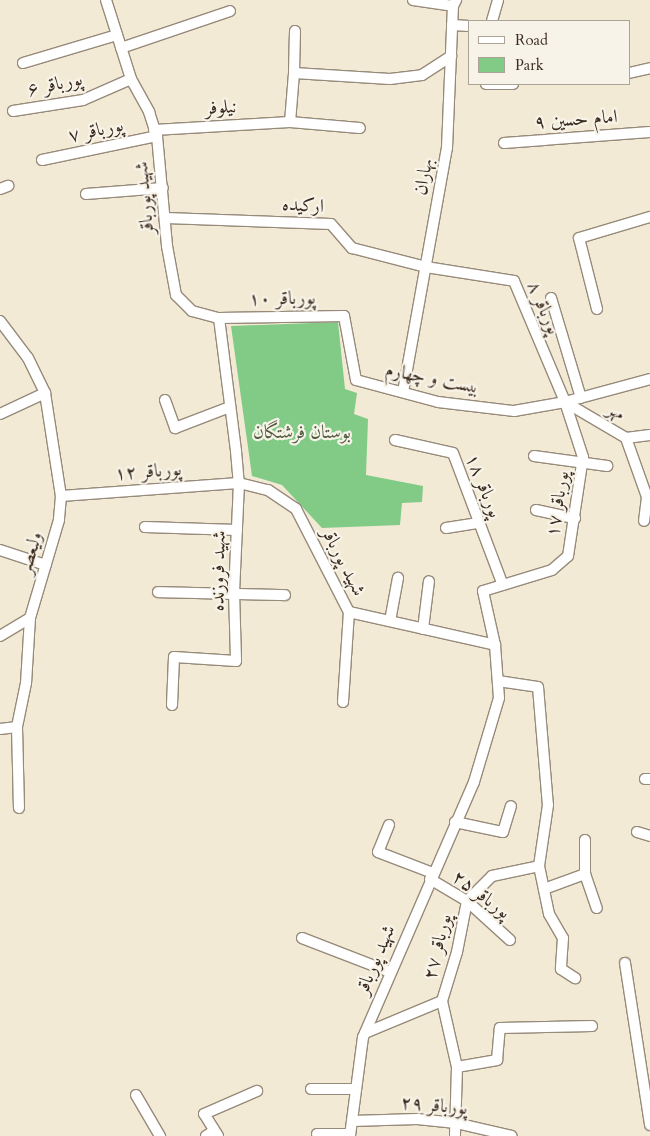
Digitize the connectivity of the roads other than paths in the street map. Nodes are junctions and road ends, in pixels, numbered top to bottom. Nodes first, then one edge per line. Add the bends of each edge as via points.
1 (106, 0) edge
2 (413, 0) edge
3 (498, 0) edge
4 (455, 3) edge
5 (230, 11) dead end
6 (492, 20) edge
7 (452, 25) junction
8 (468, 26) edge
9 (295, 31) dead end
10 (117, 35) junction
11 (121, 48) junction
12 (450, 56) junction
13 (22, 63) dead end
14 (650, 68) edge
15 (630, 73) edge
16 (294, 74) junction
17 (131, 79) junction
18 (13, 111) dead end
19 (290, 122) junction
20 (360, 128) dead end
21 (650, 132) edge
22 (155, 133) junction
23 (504, 143) dead end
24 (42, 160) dead end
25 (163, 188) junction
26 (86, 194) dead end
27 (650, 217) edge
28 (166, 218) junction
29 (426, 267) junction
30 (551, 298) dead end
31 (597, 309) dead end
32 (344, 316) joint
33 (219, 318) junction
34 (0, 322) edge
35 (650, 379) edge
36 (403, 392) junction
37 (45, 393) junction
38 (581, 398) junction
39 (166, 400) dead end
40 (565, 402) junction
41 (230, 407) junction
42 (0, 414) edge
43 (650, 434) edge
44 (626, 438) junction
45 (395, 440) dead end
46 (534, 456) dead end
47 (582, 463) junction
48 (607, 466) dead end
49 (239, 483) junction
50 (61, 496) junction
51 (536, 510) dead end
52 (575, 518) junction
53 (644, 520) dead end
54 (479, 523) junction
55 (145, 527) dead end
56 (446, 528) dead end
57 (237, 530) junction
58 (0, 550) edge
59 (46, 565) junction
60 (398, 578) dead end
61 (429, 581) dead end
62 (502, 585) junction
63 (158, 592) dead end
64 (234, 592) junction
65 (285, 595) dead end
66 (348, 612) junction
67 (30, 618) junction
68 (390, 621) junction
69 (423, 629) junction
70 (0, 636) edge
71 (495, 645) junction
72 (498, 681) junction
73 (344, 702) dead end
74 (172, 705) dead end
75 (17, 727) junction
76 (0, 729) edge
77 (511, 806) dead end
78 (19, 808) dead end
79 (456, 822) junction
80 (389, 825) dead end
81 (637, 832) dead end
82 (650, 836) edge
83 (585, 840) dead end
84 (538, 866) junction
85 (585, 874) junction
86 (431, 876) junction
87 (544, 888) junction
88 (467, 901) junction
89 (597, 908) dead end
90 (302, 938) dead end
91 (510, 940) dead end
92 (625, 962) dead end
93 (390, 972) junction
94 (575, 978) dead end
95 (442, 1001) junction
96 (592, 1026) dead end
97 (365, 1033) junction
98 (457, 1067) junction
99 (311, 1089) dead end
100 (356, 1089) junction
101 (257, 1091) dead end
102 (136, 1094) dead end
103 (352, 1121) junction
104 (456, 1123) junction
105 (650, 1125) edge
106 (213, 1134) edge
107 (317, 1134) dead end
108 (350, 1135) edge
109 (160, 1136) edge
110 (455, 1136) edge
111 (512, 1136) edge

1 - 10 street, شهید پورباقر
2 - 4 street, بهاران
3 - 6 street
4 - 7 street, بهاران
5 - 11 street
7 - 8 street
7 - 12 street, بهاران
9 - 16 street
10 - 11 street, شهید پورباقر
10 - 13 street
11 - 17 street, شهید پورباقر
12 - 16 street via 422,75 390,79
12 - 29 street, بهاران via 447,148
14 - 15 street
16 - 19 street
17 - 18 street, پورباقر ۶ via 83,100
17 - 22 street, شهید پورباقر
19 - 20 street, نیلوفر
19 - 22 street, نیلوفر
21 - 23 street, امام حسین ۹
22 - 24 street, پورباقر ۷
22 - 25 street, شهید پورباقر
25 - 26 street
25 - 28 street, شهید پورباقر
27 - 31 street via 579,238
28 - 29 street, ارکیده via 331,224 352,248
28 - 33 street, شهید پورباقر via 167,246 176,295 192,311
29 - 36 street, بهاران
29 - 40 street, پورباقر ۸ via 514,282
30 - 38 street
32 - 33 street, پورباقر ۱۰
32 - 36 street, بیست و چهارم via 356,380
33 - 41 street
34 - 37 street, ولیعصر via 28,358
35 - 38 street, بیست و چهارم
36 - 40 street, بیست و چهارم via 438,402 514,411
37 - 42 street
37 - 50 street, ولیعصر
38 - 40 street, بیست و چهارم
39 - 41 street via 175,428
40 - 44 street, مهر
40 - 47 street, پورباقر ۱۷
41 - 49 street
43 - 44 street
44 - 53 street, مهر via 647,497
45 - 54 street, پورباقر ۱۸ via 453,453
46 - 47 street
47 - 48 street
47 - 52 street, پورباقر ۱۷
49 - 50 street, پورباقر ۱۲
49 - 57 street, شهید فروزنده
49 - 66 street, شهید پورباقر via 268,490 296,509
50 - 59 street, ولیعصر via 59,520
51 - 52 street
52 - 62 street, پورباقر ۱۷ via 568,556 552,570
54 - 56 street
54 - 62 street, پورباقر ۱۸
55 - 57 street
57 - 64 street, شهید فروزنده
58 - 59 street
59 - 67 street, ولیعصر
60 - 68 street
61 - 69 street
62 - 71 street, پورباقر ۱۷ via 483,591
63 - 64 street
64 - 65 street
64 - 74 street, شهید فروزنده via 236,661 174,658
66 - 68 street, شهید پورباقر
66 - 73 street
67 - 70 street
67 - 75 street, ولیعصر via 26,683
68 - 69 street, شهید پورباقر
69 - 71 street, شهید پورباقر
71 - 72 street, شهید پورباقر
72 - 79 street, شهید پورباقر via 499,698 474,782
72 - 84 street via 538,687 548,805
75 - 76 street
75 - 78 street, ولیعصر
77 - 79 street via 503,832
79 - 86 street, شهید پورباقر
80 - 86 street via 378,852
81 - 82 street
83 - 85 street
84 - 87 street
84 - 88 street, پورباقر ۲۷ via 492,876
85 - 87 street
85 - 89 street
86 - 88 street, پورباقر ۲۵
86 - 93 street, شهید پورباقر
87 - 94 street via 549,914 563,938 561,969
88 - 91 street, پورباقر ۲۵
88 - 95 street, پورباقر ۲۷ via 457,952
90 - 93 street
92 - 105 street
93 - 97 street, شهید پورباقر
95 - 97 street, پورباقر ۲۷
95 - 98 street
96 - 98 street via 500,1028 497,1060
97 - 100 street, شهید پورباقر
98 - 104 street
99 - 100 street
100 - 103 street, شهید پورباقر
101 - 106 street via 204,1114
102 - 109 street
103 - 104 street, پورباقر ۲۹ via 417,1119
103 - 108 street, شهید پورباقر
104 - 110 street
104 - 111 street, پورباقر ۲۹
107 - 108 street

